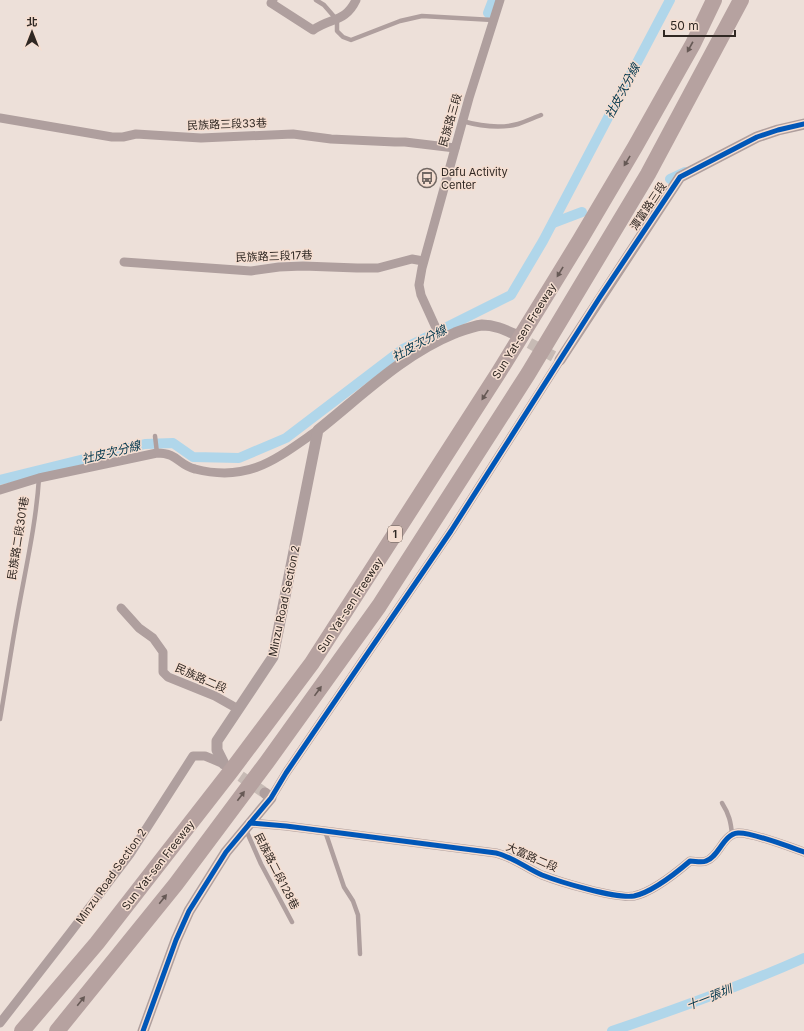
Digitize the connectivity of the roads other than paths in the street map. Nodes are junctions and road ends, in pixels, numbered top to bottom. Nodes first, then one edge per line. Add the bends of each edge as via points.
1 (273, 0) edge
2 (316, 0) edge
3 (356, 0) edge
4 (500, 0) edge
5 (714, 0) edge
6 (741, 0) edge
7 (337, 20) junction
8 (493, 20) junction
9 (541, 115) dead end
10 (0, 118) edge
11 (462, 122) junction
12 (804, 124) edge
13 (455, 148) junction
14 (423, 261) junction
15 (124, 262) dead end
16 (514, 334) tunnel mouth
17 (440, 337) junction
18 (560, 360) joint
19 (318, 430) junction
20 (155, 436) dead end
21 (156, 452) junction
22 (39, 478) junction
23 (0, 490) edge
24 (121, 608) dead end
25 (238, 709) junction
26 (0, 719) edge
27 (217, 741) junction
28 (205, 756) junction
29 (224, 764) joint
30 (268, 796) joint
31 (722, 803) dead end
32 (248, 826) junction
33 (325, 831) junction
34 (732, 836) junction
35 (804, 852) edge
36 (292, 922) dead end
37 (360, 954) dead end
38 (0, 1023) edge
39 (22, 1031) edge
40 (57, 1031) edge
41 (143, 1031) edge

1 - 7 street via 271,3 313,30 322,24
2 - 7 lane
3 - 7 street via 349,13
4 - 8 street, 民族路三段
5 -> 39 highway, Sun Yat-sen Freeway / 1 via 693,44 635,148 572,253 499,372 312,663 231,772 96,944
40 -> 6 highway, Sun Yat-sen Freeway / 1 via 176,884 379,606 528,374 648,174
7 - 8 lane via 337,31 351,40 400,21 422,16
8 - 11 street, 民族路三段
9 - 11 lane via 507,126
10 - 13 street, 民族路三段33巷 via 112,137 136,134 200,138 293,134
11 - 13 street, 民族路三段
12 - 18 street, 潭富路三段 via 756,136 680,177
13 - 14 street, 民族路三段
14 - 15 street, 民族路三段17巷 via 412,259 378,268 303,266 251,271
14 - 17 street, 民族路三段 via 419,285 421,295
16 - 17 street via 496,326 481,325
17 - 19 street
18 - 30 street via 452,531
19 - 21 street, 民族路二段301巷 via 275,460 251,470 205,472 188,467 166,453
19 - 25 street, Minzu Road Section 2 via 273,657
20 - 21 lane
21 - 22 street, 民族路二段301巷
22 - 23 street, 民族路二段301巷
22 - 26 lane, 民族路二段301巷
24 - 25 street, 民族路二段 via 139,628 153,638 163,652 163,672 168,677 215,696
25 - 27 street, Minzu Road Section 2
27 - 28 street
27 - 29 street via 217,750
28 - 29 street
28 - 38 street, Minzu Road Section 2 via 193,756 130,854
30 - 32 street
31 - 34 lane via 731,822
32 - 33 street, 大富路二段
32 - 36 lane, 民族路二段128巷 via 261,864
32 - 41 street via 226,852 189,911
33 - 34 street, 大富路二段 via 496,853 543,875 577,886 614,895 632,896 641,894 670,878 690,861 705,862
33 - 37 lane via 344,887 358,915
34 - 35 street via 737,833 750,835

